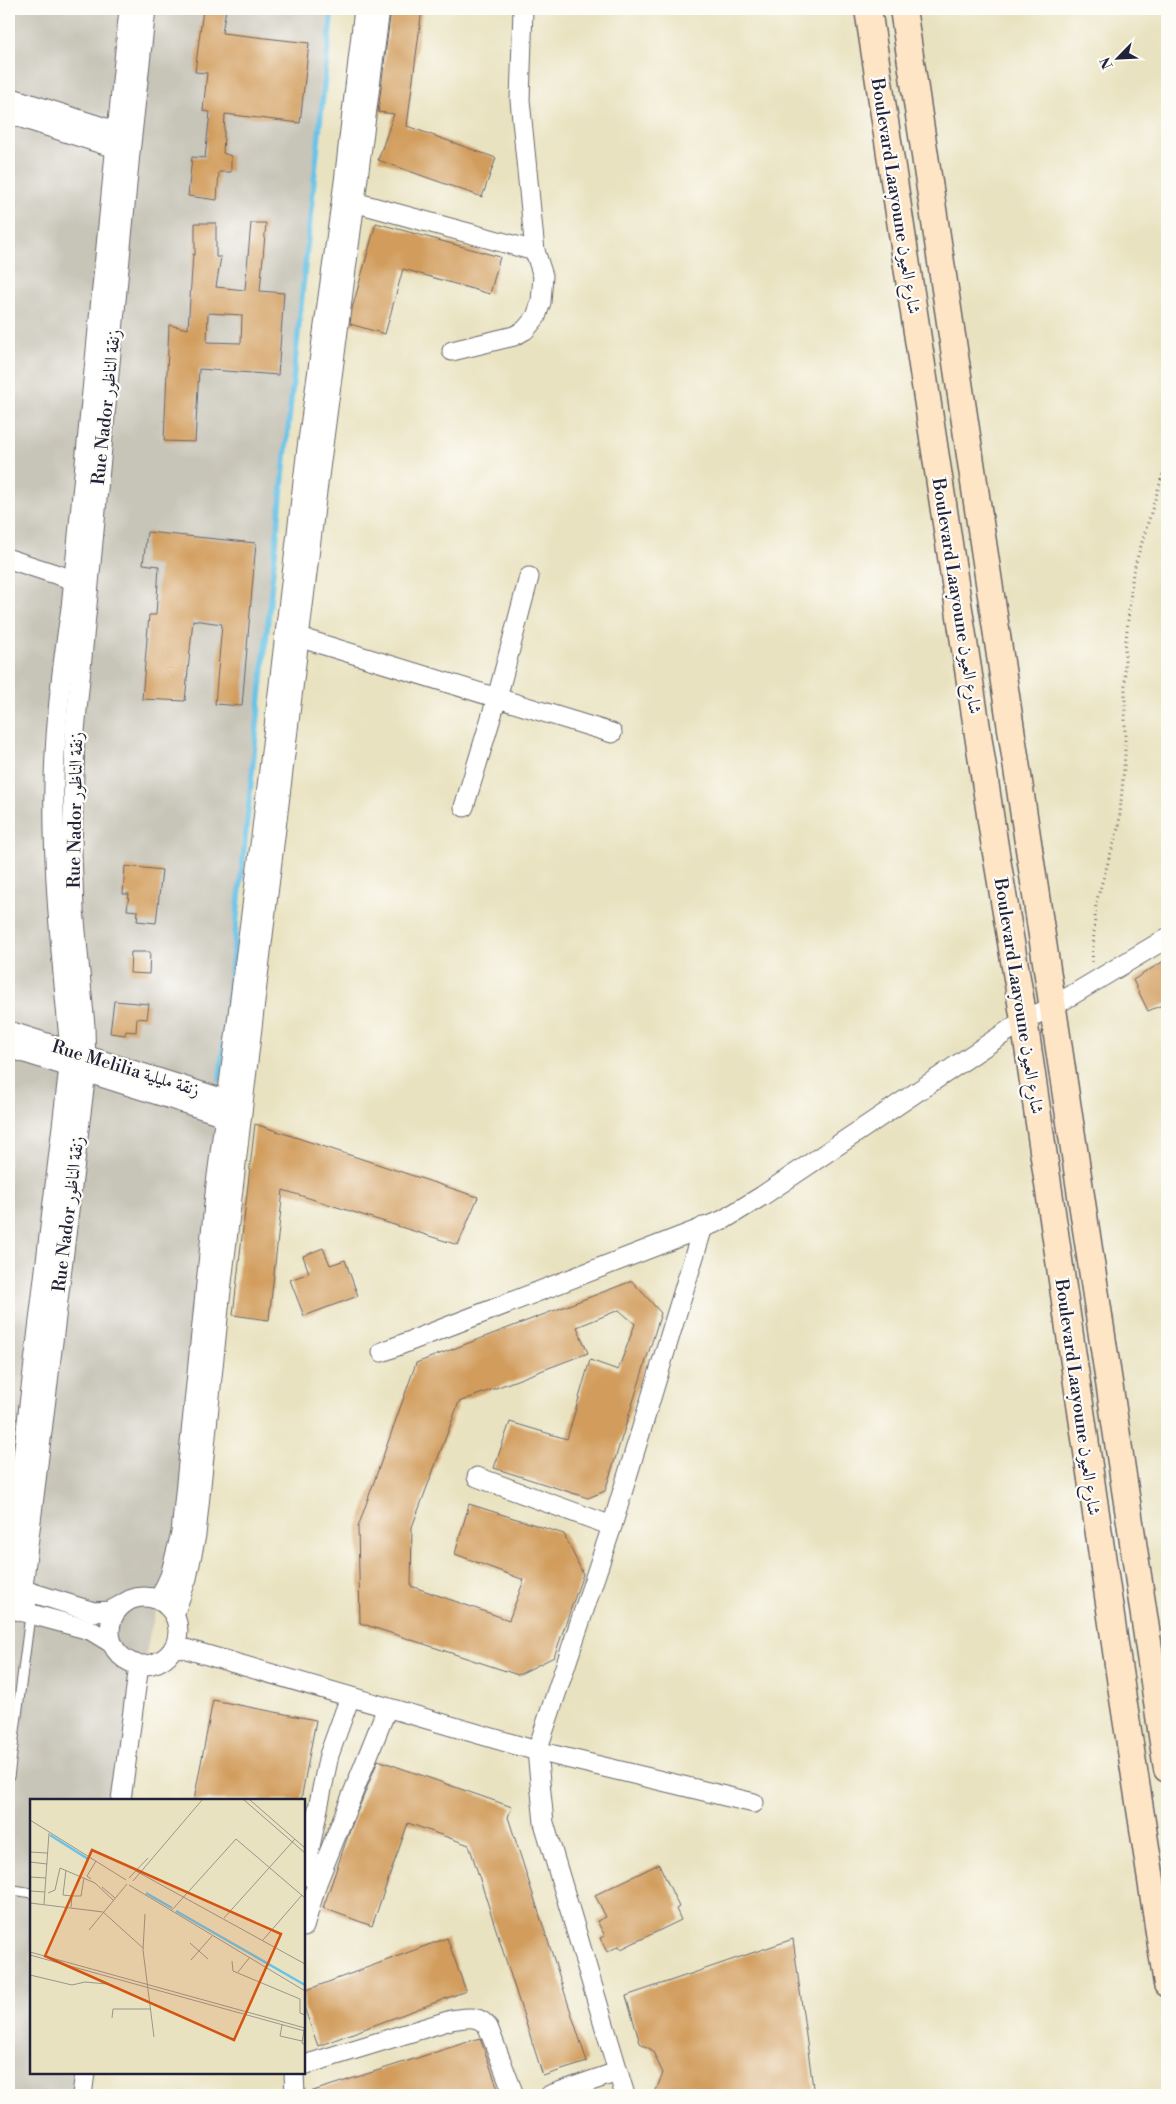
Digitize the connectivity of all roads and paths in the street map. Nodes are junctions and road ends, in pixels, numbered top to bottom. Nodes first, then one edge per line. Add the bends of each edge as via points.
1 (129, 9) edge
2 (146, 9) edge
3 (364, 9) edge
4 (380, 9) edge
5 (523, 9) edge
6 (868, 9) edge
7 (903, 9) edge
8 (9, 97) edge
9 (9, 114) edge
10 (124, 142) junction
11 (348, 200) junction
12 (535, 251) junction
13 (452, 351) dead end
14 (1167, 460) edge
15 (9, 559) edge
16 (9, 571) edge
17 (529, 577) dead end
18 (81, 588) junction
19 (292, 635) junction
20 (497, 698) junction
21 (612, 733) dead end
22 (464, 808) dead end
23 (1167, 938) edge
24 (1091, 984) junction
25 (1052, 1007) junction
26 (1024, 1020) junction
27 (9, 1032) edge
28 (9, 1048) edge
29 (78, 1061) junction
30 (234, 1110) junction
31 (703, 1227) junction
32 (382, 1352) dead end
33 (477, 1477) dead end
34 (612, 1526) junction
35 (9, 1574) edge
36 (22, 1589) edge
37 (159, 1600) junction
38 (128, 1601) junction
39 (20, 1611) edge
40 (174, 1615) junction
41 (112, 1644) junction
42 (176, 1646) junction
43 (139, 1666) junction
44 (350, 1698) junction
45 (9, 1699) edge
46 (19, 1701) junction
47 (387, 1708) junction
48 (537, 1751) junction
49 (1167, 1770) edge
50 (9, 1777) edge
51 (121, 1799) edge
52 (754, 1803) dead end
53 (305, 1871) edge
54 (9, 1889) edge
55 (30, 1893) edge
56 (305, 1924) edge
57 (1167, 1984) edge
58 (305, 2065) edge
59 (617, 2072) junction
60 (85, 2074) edge
61 (294, 2074) edge
62 (82, 2095) edge
63 (295, 2095) edge
64 (514, 2095) edge
65 (550, 2095) edge
66 (625, 2095) edge

1 - 10 street, Rue Nador زنقة الناظور
2 - 10 street, Rue Nador زنقة الناظور
3 - 11 street
4 - 11 street
5 - 12 street via 520,100
6 - 26 street, Boulevard Laayoune شارع العيون
7 - 25 street, Boulevard Laayoune شارع العيون
8 - 10 street
9 - 10 street
10 - 18 street, Rue Nador زنقة الناظور
11 - 12 street
11 - 19 street
12 - 13 street via 543,276 536,317 525,330 514,336
14 - 24 path via 1133,572 1125,648 1125,755 1119,825 1096,903
15 - 18 street
16 - 18 street
17 - 20 street
18 - 29 street, Rue Nador زنقة الناظور via 59,694 54,782 57,892
19 - 20 street
19 - 30 street
20 - 21 street
20 - 22 street
23 - 24 street
24 - 25 street
25 - 26 street
25 - 49 street, Boulevard Laayoune شارع العيون
26 - 31 street via 762,1196 723,1220
26 - 57 street, Boulevard Laayoune شارع العيون
27 - 29 street, Rue Melilia زنقة مليلية
28 - 29 street, Rue Melilia زنقة مليلية
29 - 30 street, Rue Melilia زنقة مليلية
29 - 35 street, Rue Nador زنقة الناظور
29 - 36 street, Rue Nador زنقة الناظور
30 - 37 street via 216,1184 181,1533 170,1576
30 - 40 street via 219,1308 196,1535
31 - 32 street
31 - 34 street
33 - 34 street
34 - 48 street
36 - 38 street via 94,1612 110,1611
36 - 39 street, Rue Nador زنقة الناظور
37 - 38 street via 149,1597
37 - 40 street
38 - 41 street via 113,1616 110,1626
39 - 41 street via 90,1630
39 - 46 lane
40 - 42 street via 178,1625
41 - 43 street via 120,1656
42 - 43 street via 162,1661
42 - 44 street
43 - 51 street
44 - 47 street
44 - 53 street via 329,1755
45 - 46 lane
46 - 50 lane
47 - 48 street
47 - 56 street via 317,1883
48 - 52 street
48 - 59 street via 544,1822
54 - 55 lane
58 - 64 street via 451,2020 476,2017 488,2027
59 - 65 street
59 - 66 street
60 - 62 street
61 - 63 street

